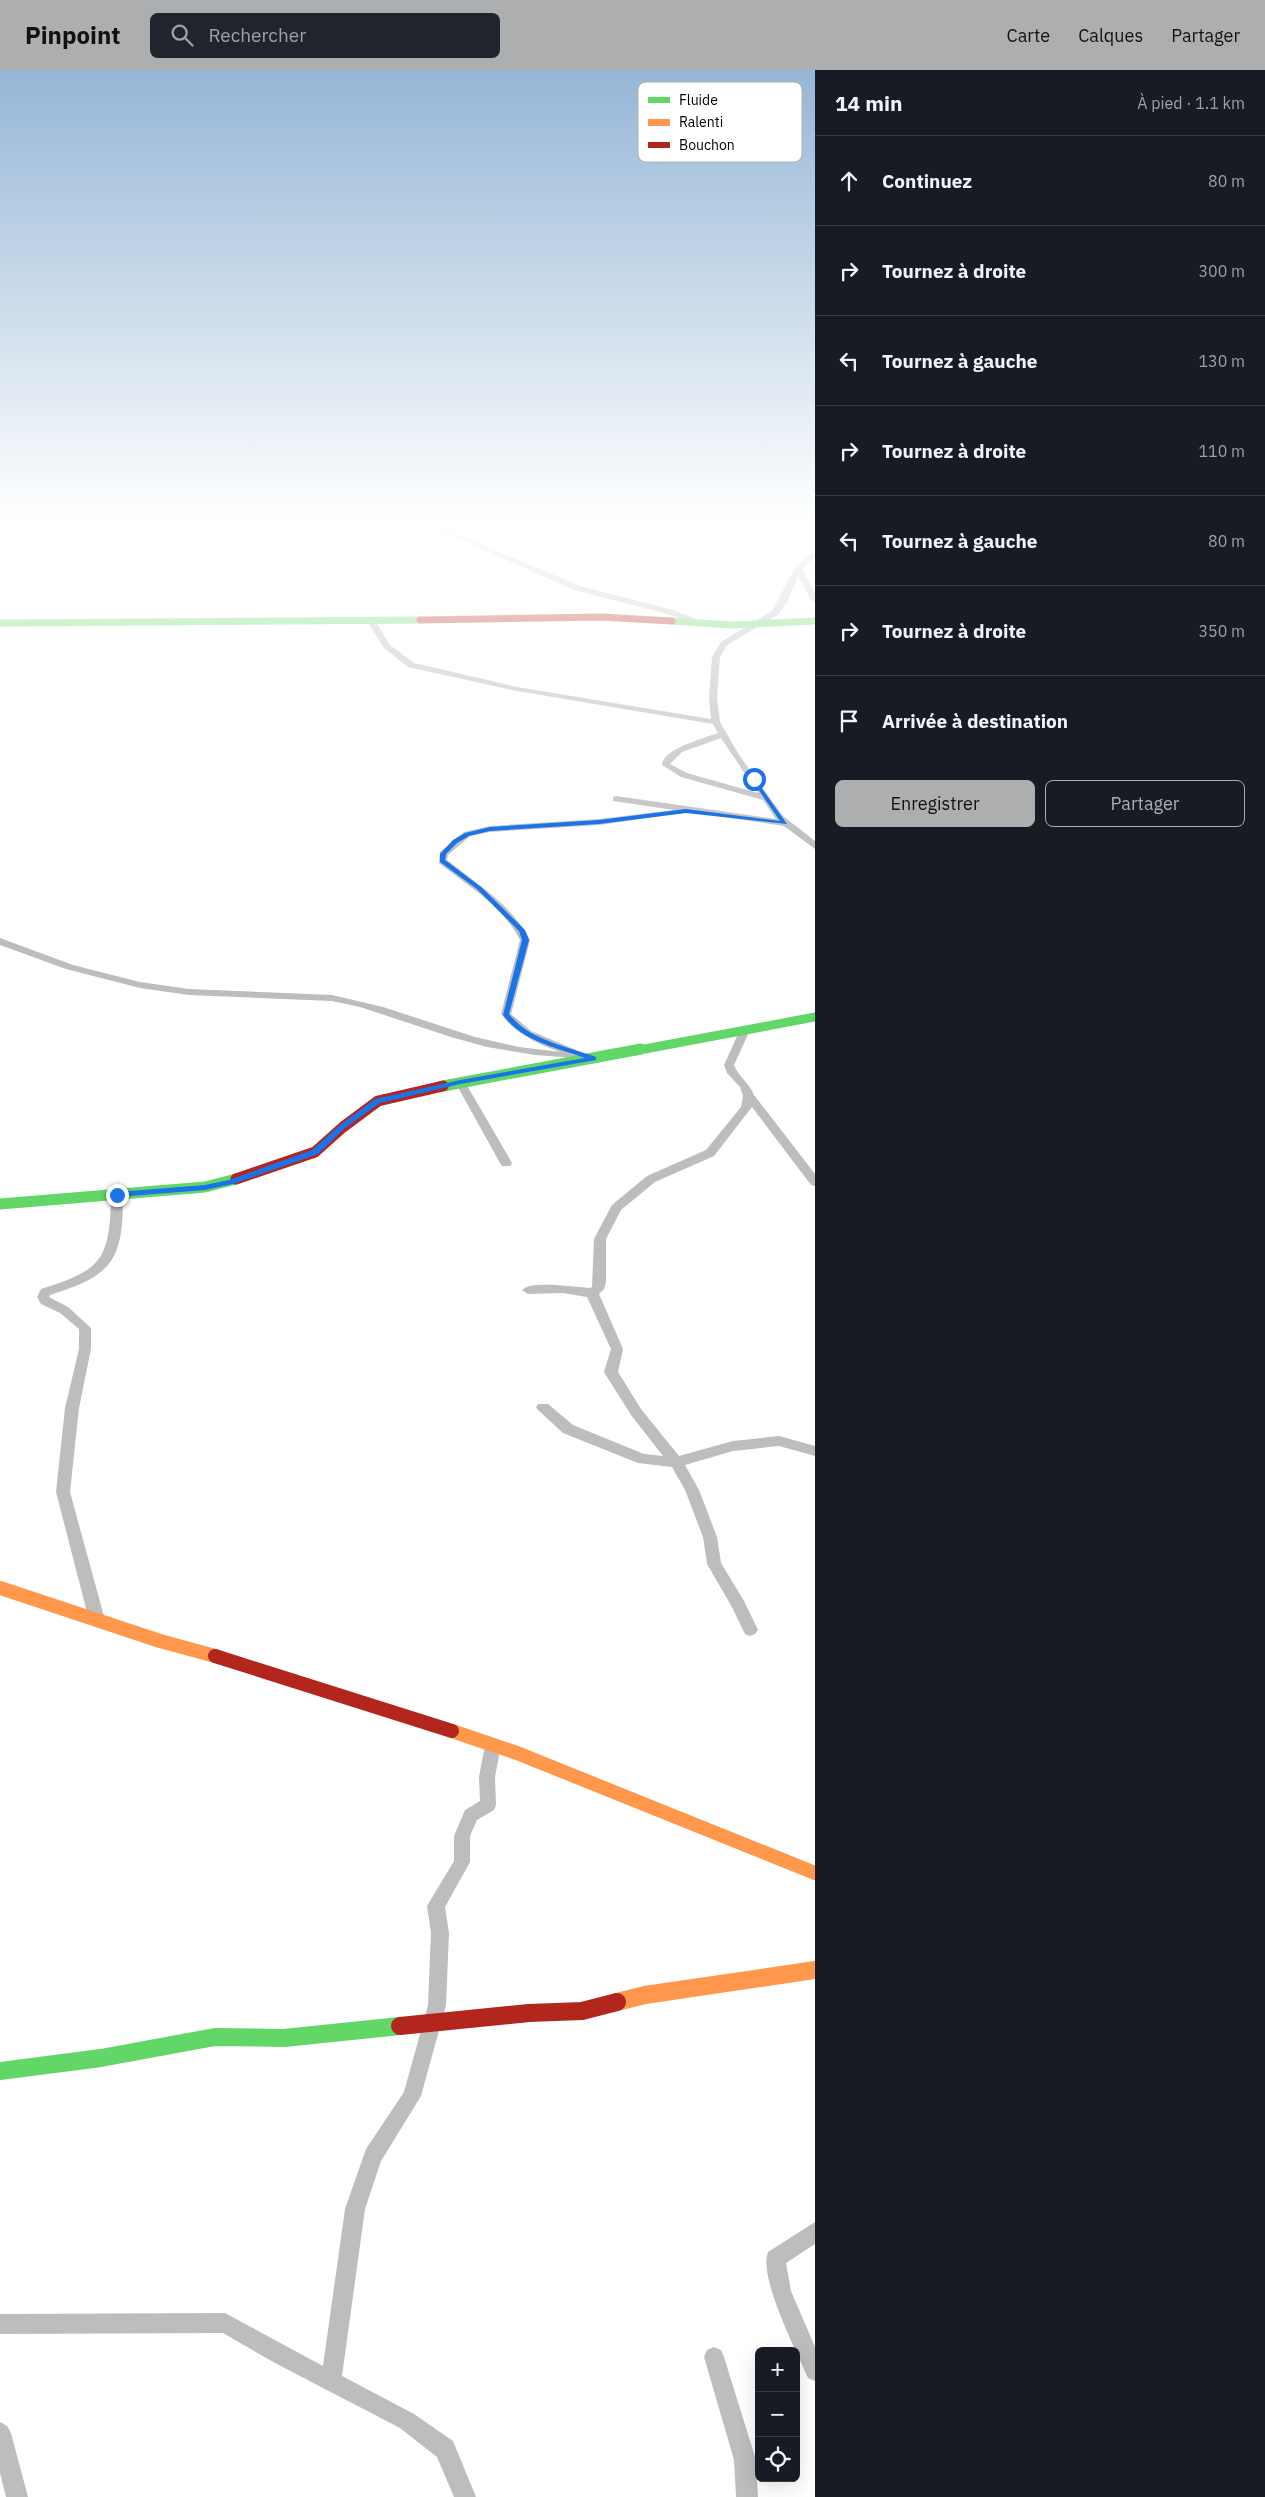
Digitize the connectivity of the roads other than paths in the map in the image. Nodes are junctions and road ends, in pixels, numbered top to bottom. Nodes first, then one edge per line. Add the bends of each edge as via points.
1 (377, 632) edge
2 (745, 632) edge
3 (716, 722) junction
4 (723, 734) junction
5 (766, 798) junction
6 (616, 800) dead end
7 (686, 811) junction
8 (785, 823) junction
9 (815, 846) edge
10 (0, 941) edge
11 (815, 1017) edge
12 (745, 1030) junction
13 (589, 1058) junction
14 (460, 1082) junction
15 (749, 1096) junction
16 (506, 1163) dead end
17 (815, 1182) edge
18 (117, 1195) junction
19 (0, 1204) edge
20 (528, 1290) dead end
21 (592, 1293) junction
22 (543, 1408) dead end
23 (815, 1451) edge
24 (676, 1462) junction
25 (0, 1588) edge
26 (97, 1620) junction
27 (750, 1630) dead end
28 (493, 1745) junction
29 (815, 1873) edge
30 (815, 1970) edge
31 (432, 2021) junction
32 (0, 2071) edge
33 (815, 2232) edge
34 (0, 2324) edge
35 (714, 2357) dead end
36 (815, 2371) edge
37 (331, 2382) junction
38 (0, 2433) edge
39 (17, 2497) edge
40 (465, 2497) edge
41 (747, 2497) edge

1 - 3 street via 396,657 411,664 517,689
2 - 3 street via 724,644 716,657 713,700
3 - 4 street
4 - 5 street
4 - 5 street via 679,750 666,761 666,765 684,775
5 - 8 street
6 - 7 street
7 - 8 street
7 - 13 street via 599,822 490,829 467,834 443,854 442,861 479,888 522,930 525,940 506,1014 514,1025 530,1036
8 - 9 street
10 - 13 street via 71,968 133,983 189,992 332,998 364,1004 496,1046
11 - 12 street
12 - 13 street
12 - 15 street via 729,1065
13 - 14 street
14 - 16 street
14 - 18 street via 378,1101 343,1126 315,1152 256,1174 205,1187
15 - 17 street
15 - 21 street via 746,1108 710,1153 651,1179 616,1208 600,1239 600,1282
18 - 19 street
18 - 26 street via 113,1250 103,1266 75,1283 46,1292 43,1297 45,1302 64,1310 85,1328 85,1349 72,1408 63,1492
20 - 21 street
21 - 24 street via 617,1349 611,1372 636,1412
22 - 24 street via 568,1429 609,1447 643,1459
23 - 24 street via 779,1441 733,1446
24 - 27 street via 692,1490 710,1537 714,1564 740,1605
25 - 26 street
26 - 28 street via 271,1672
28 - 29 street
28 - 31 street via 487,1777 488,1806 471,1815 462,1836 462,1862 436,1906 440,1933 438,1986
30 - 31 street via 645,1995 582,2011
31 - 32 street via 284,2038 215,2038 109,2057
31 - 37 street via 412,2096 373,2156 355,2209
33 - 36 street via 775,2259 781,2290
34 - 37 street via 225,2323
35 - 41 street via 745,2460
37 - 40 street via 407,2421 445,2449
38 - 39 street

